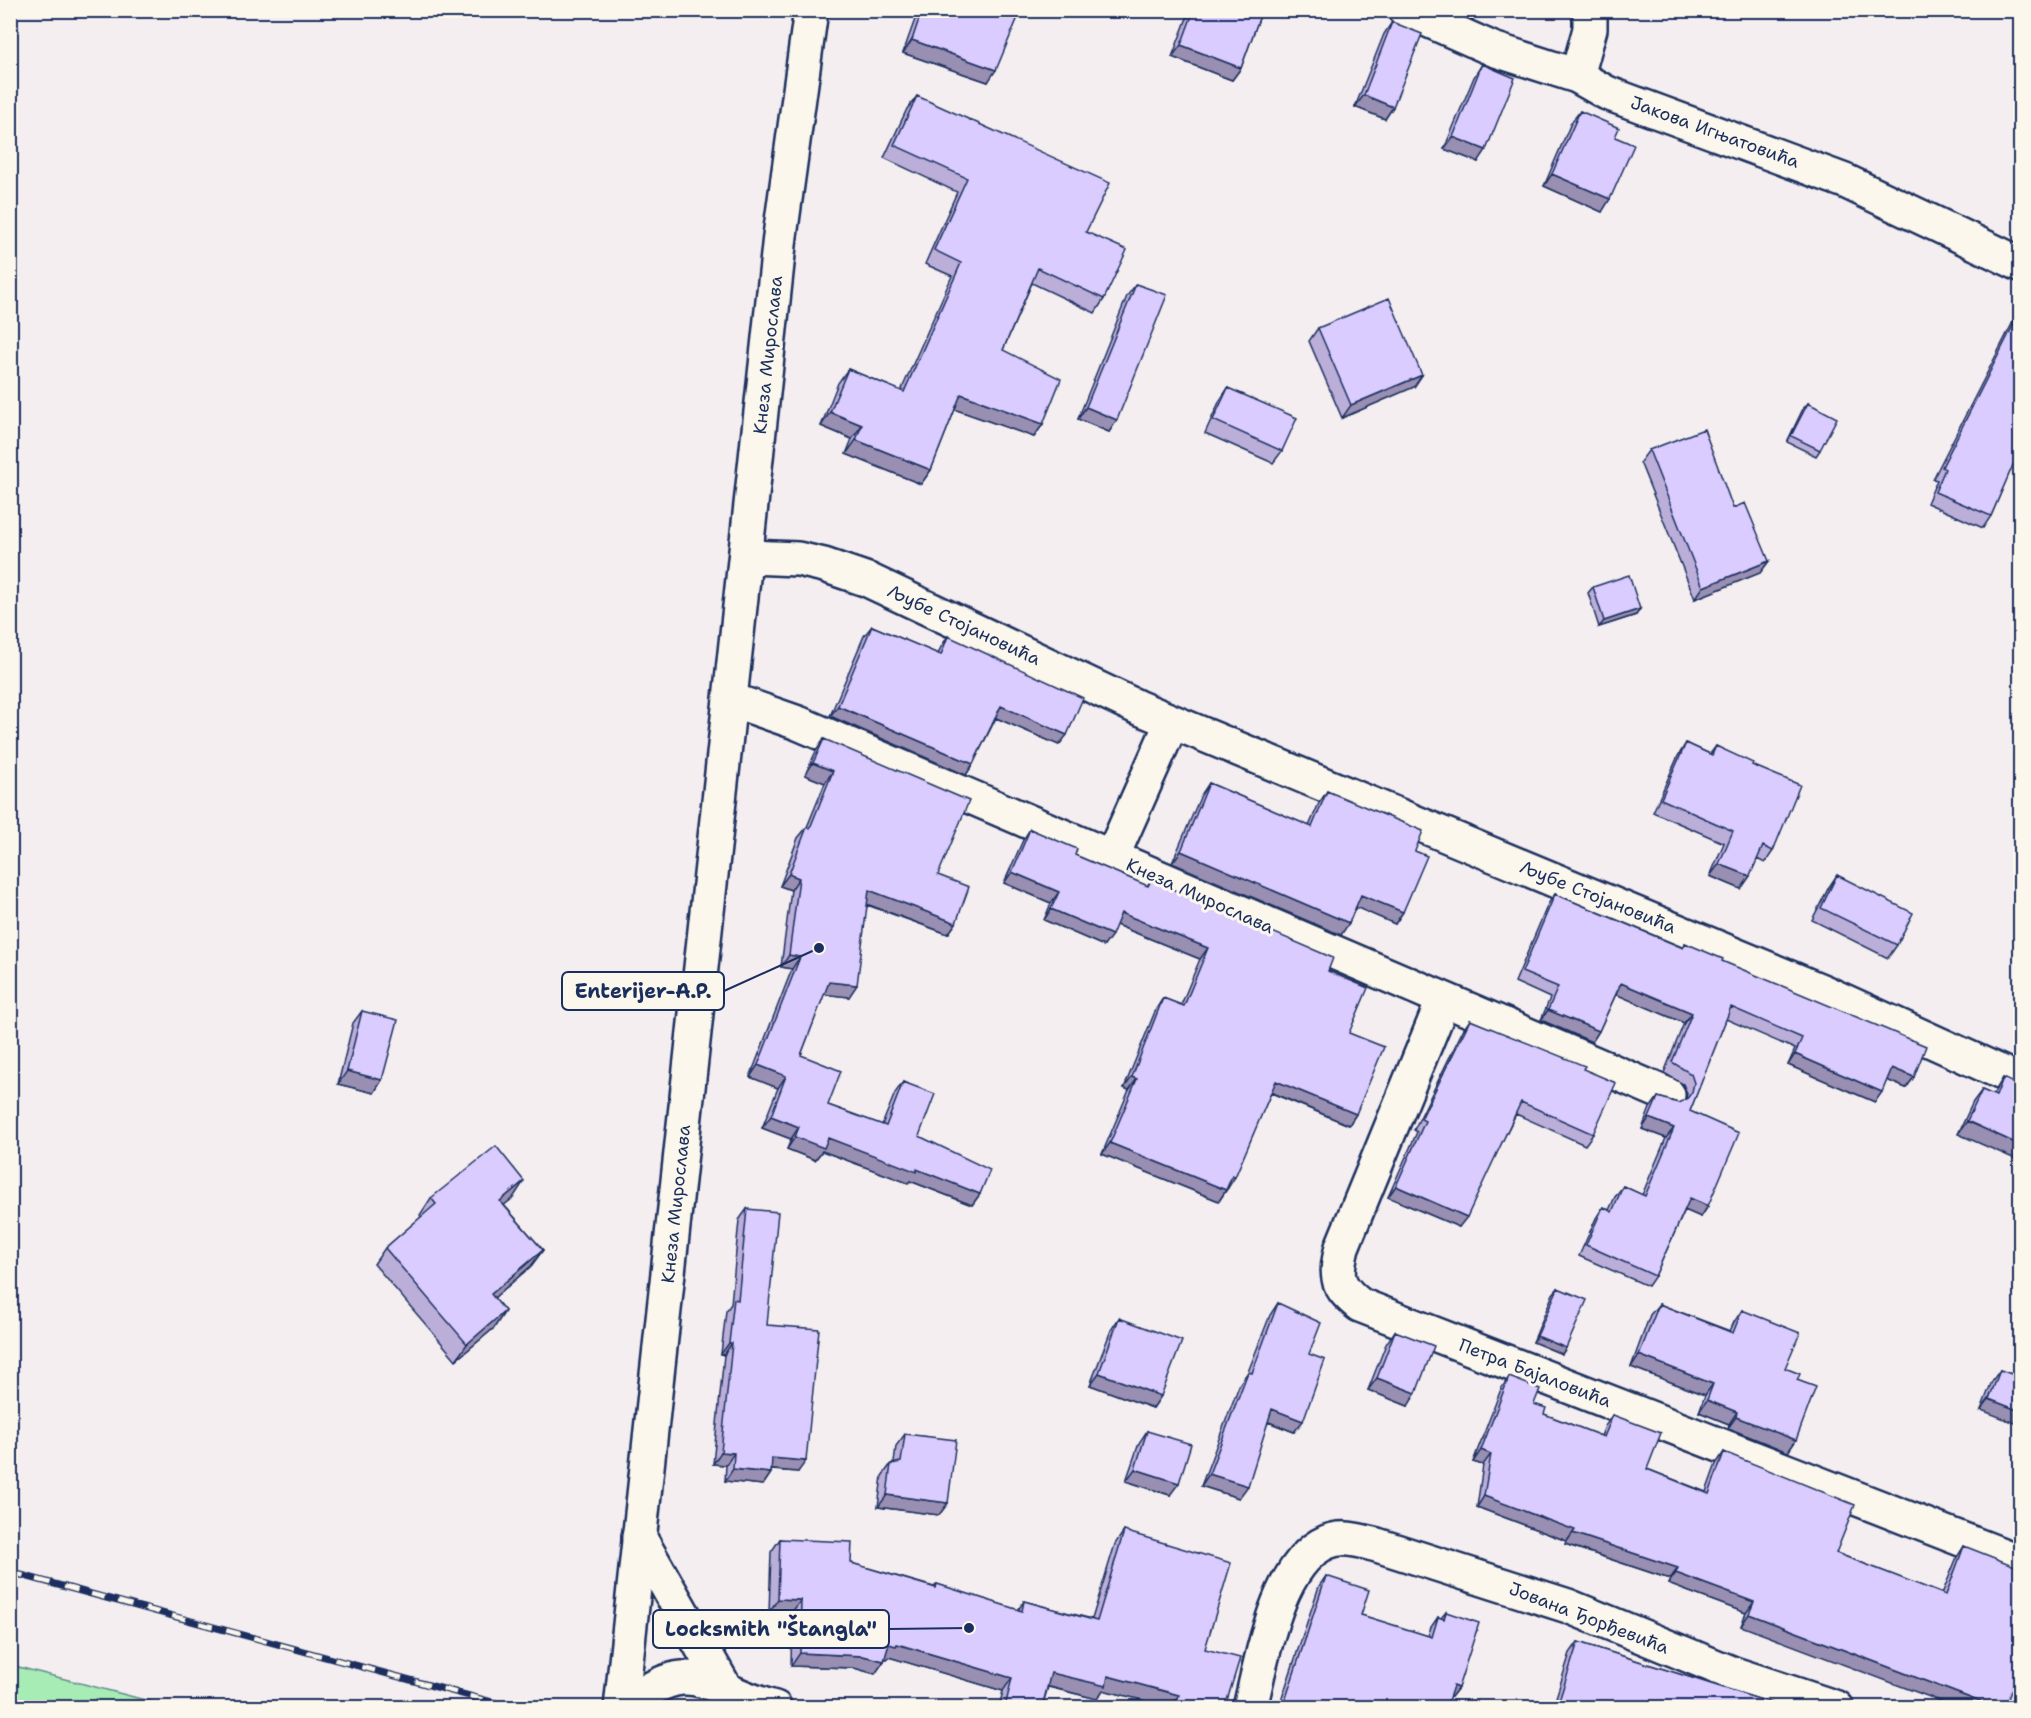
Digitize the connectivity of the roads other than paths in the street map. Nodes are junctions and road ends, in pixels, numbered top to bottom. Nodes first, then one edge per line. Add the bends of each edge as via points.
1 (811, 10) edge
2 (1405, 10) edge
3 (1590, 10) edge
4 (1577, 76) junction
5 (2020, 264) edge
6 (747, 557) junction
7 (732, 700) junction
8 (1172, 722) junction
9 (1112, 857) junction
10 (1443, 1000) junction
11 (2020, 1081) edge
12 (1668, 1095) dead end
13 (639, 1536) junction
14 (2020, 1562) edge
15 (725, 1688) junction
16 (622, 1707) edge
17 (775, 1707) edge
18 (1250, 1707) edge
19 (1837, 1707) edge

1 - 6 street, Кнеза Мирослава via 780,236
2 - 4 street, Јакова Игњатовића via 1493,49
3 - 4 street via 1590,29
4 - 5 street, Јакова Игњатовића via 1607,93 1845,181
6 - 7 street, Кнеза Мирослава
6 - 8 street, Љубе Стојановића via 798,559 868,580
7 - 9 street, Кнеза Мирослава via 798,723
7 - 13 street, Кнеза Мирослава
8 - 9 street
8 - 11 street, Љубе Стојановића via 1814,988
9 - 10 street, Кнеза Мирослава
10 - 12 street, Кнеза Мирослава
10 - 14 street, Петра Бајаловића via 1342,1247 1338,1279 1345,1293 1360,1305
13 - 15 street
13 - 16 street, Кнеза Мирослава
15 - 16 street via 706,1680 673,1678 648,1688
15 - 17 street
18 - 19 street, Јована Ђорђевића via 1261,1660 1290,1575 1306,1555 1328,1541 1348,1539 1568,1606 1734,1674

